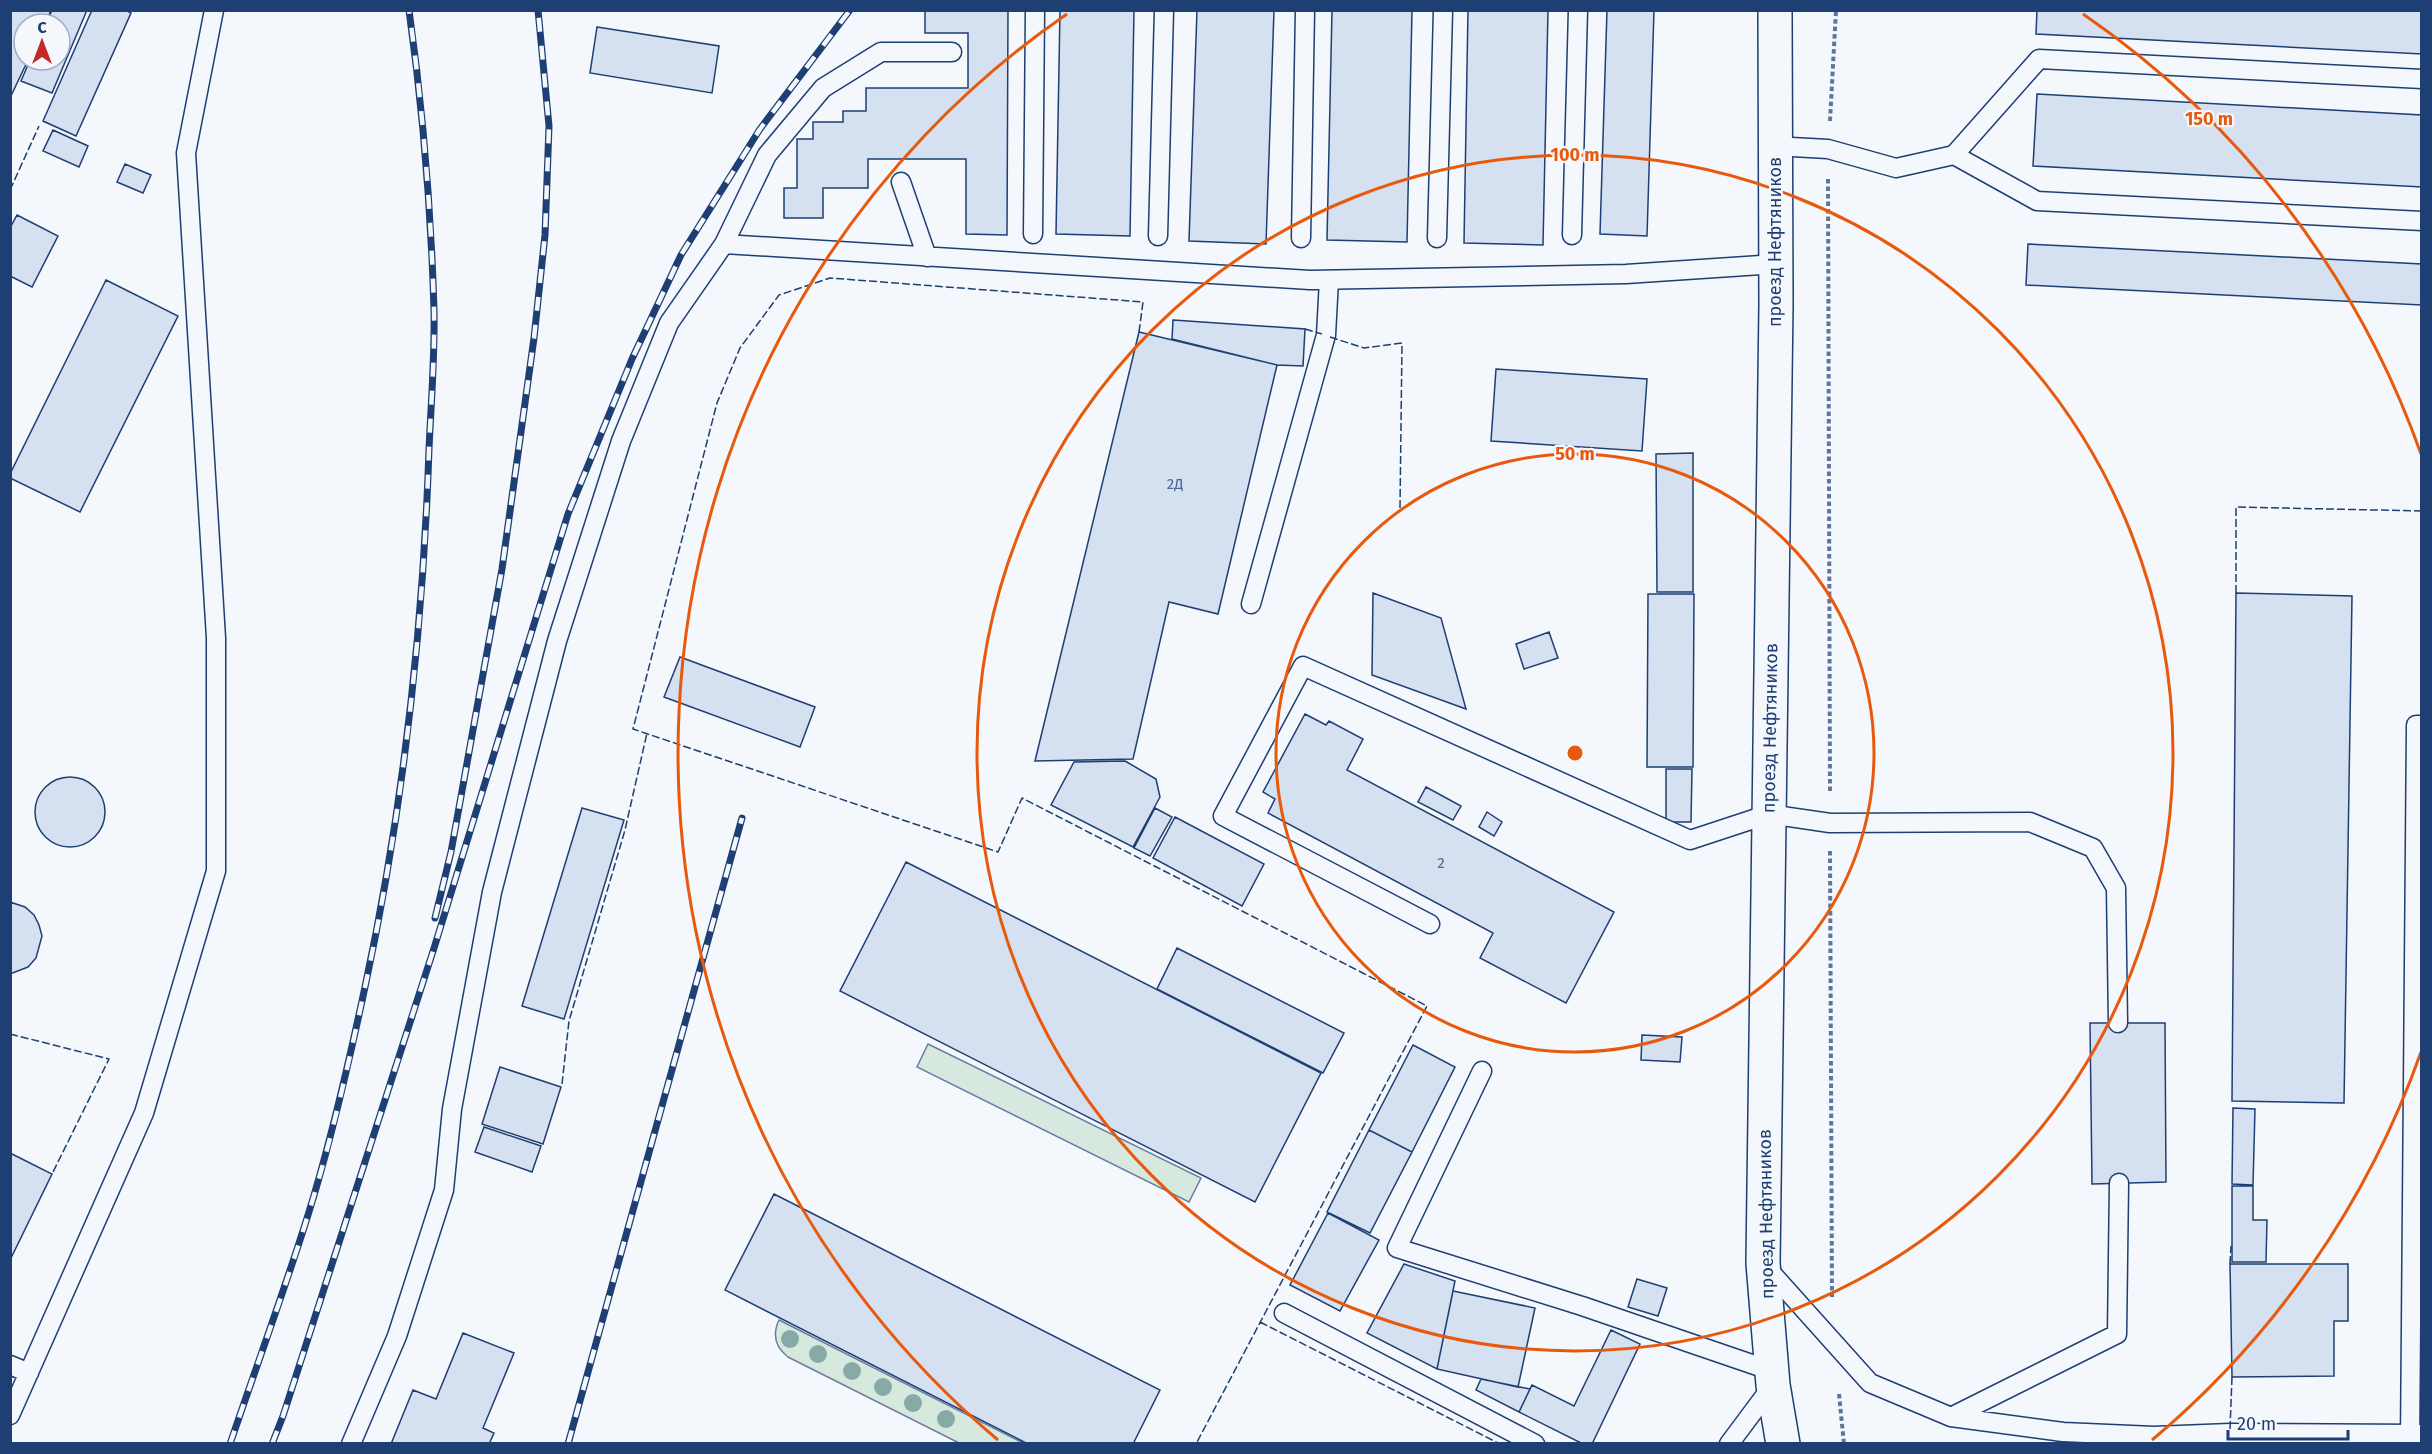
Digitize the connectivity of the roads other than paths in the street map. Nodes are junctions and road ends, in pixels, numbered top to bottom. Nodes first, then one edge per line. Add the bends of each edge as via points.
1 (214, 10) edge
2 (1035, 10) edge
3 (1164, 10) edge
4 (1305, 10) edge
5 (1443, 10) edge
6 (1578, 10) edge
7 (1775, 10) edge
8 (952, 52) dead end
9 (2421, 80) edge
10 (1775, 146) junction
11 (1954, 155) junction
12 (901, 182) dead end
13 (2421, 221) edge
14 (1033, 234) dead end
15 (1572, 235) dead end
16 (1158, 236) dead end
17 (1301, 238) dead end
18 (1437, 238) dead end
19 (724, 244) junction
20 (927, 257) junction
21 (1776, 264) junction
22 (1329, 280) junction
23 (1251, 604) dead end
24 (2421, 725) edge
25 (1769, 814) junction
26 (1430, 924) dead end
27 (2118, 1023) dead end
28 (1482, 1071) dead end
29 (2417, 1169) edge
30 (2119, 1183) dead end
31 (1763, 1263) junction
32 (1284, 1313) dead end
33 (2416, 1325) edge
34 (10, 1365) edge
35 (29, 1373) junction
36 (1772, 1378) junction
37 (10, 1415) edge
38 (1951, 1417) junction
39 (2414, 1437) edge
40 (2154, 1440) edge
41 (351, 1443) edge
42 (1535, 1443) edge
43 (1729, 1443) edge
44 (1783, 1443) edge

1 - 35 lane via 186,153 216,638 216,871 144,1113
2 - 14 lane
3 - 16 lane
4 - 17 lane
5 - 18 lane
6 - 15 lane
7 - 10 street, проезд Нефтяников
8 - 19 lane via 881,52 823,88 767,155
9 - 11 lane via 2039,59
10 - 11 lane via 1828,148 1896,168
10 - 21 street, проезд Нефтяников
11 - 13 lane via 2037,201
12 - 20 lane
19 - 20 lane
19 - 41 lane via 669,324 621,441 560,630 492,892 452,1108 444,1190 397,1336
20 - 22 lane
21 - 22 lane via 1626,274
21 - 25 street, проезд Нефтяников
22 - 23 lane via 1326,335
24 - 29 lane via 2416,725
25 - 26 lane via 1690,840 1303,666 1223,816
25 - 27 lane via 1830,823 2030,822 2093,848 2116,888
25 - 31 street, проезд Нефтяников
28 - 36 lane via 1396,1248 1582,1306
29 - 33 lane
30 - 38 lane via 2117,1334
31 - 36 street, проезд Нефтяников
31 - 38 lane via 1870,1383
32 - 42 lane
33 - 39 lane
34 - 35 lane
35 - 37 lane
36 - 43 lane
36 - 44 street, проезд Нефтяников
38 - 40 lane
39 - 40 lane via 2230,1433

